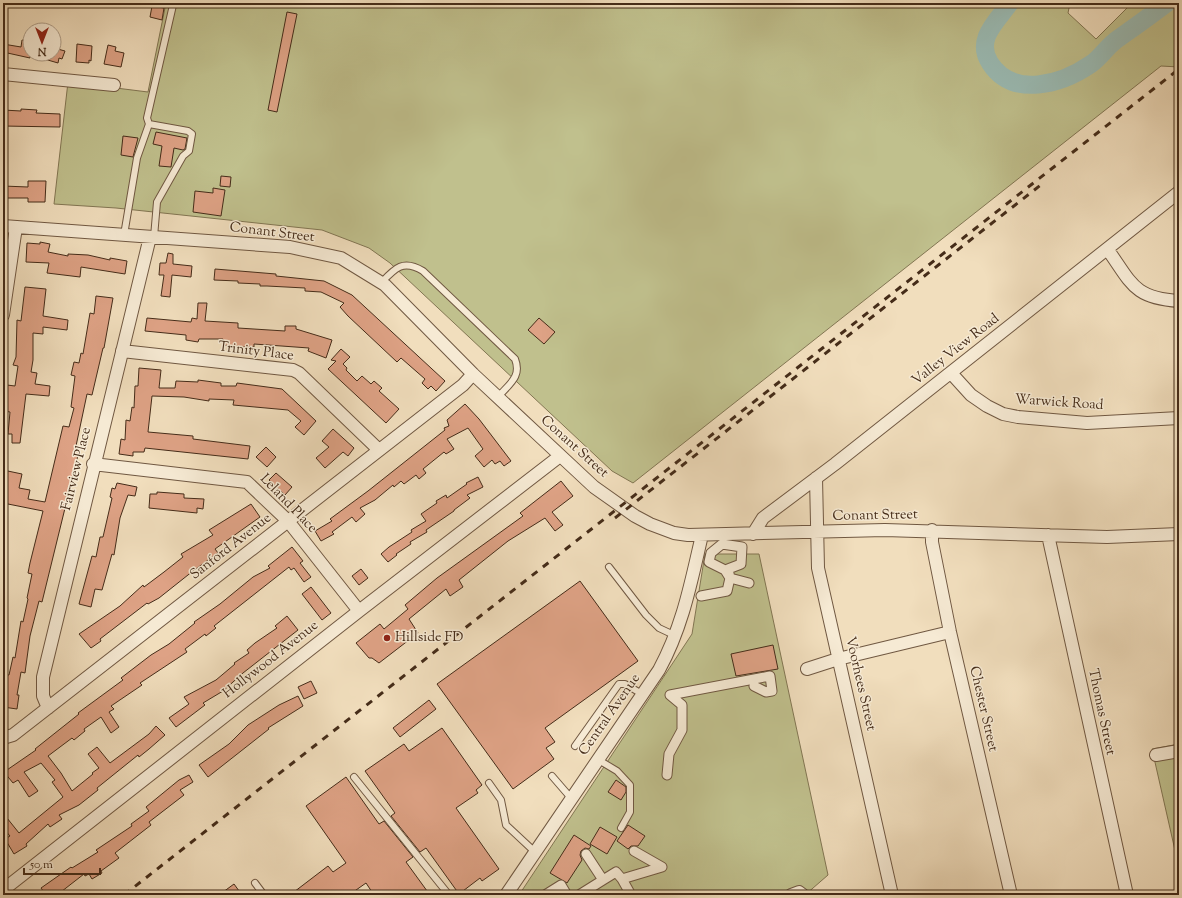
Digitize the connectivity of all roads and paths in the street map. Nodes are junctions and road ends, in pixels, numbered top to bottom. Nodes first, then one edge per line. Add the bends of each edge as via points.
1 (173, 5) dead end
2 (3, 74) edge
3 (114, 85) dead end
4 (149, 124) junction
5 (1179, 192) edge
6 (3, 226) edge
7 (16, 227) junction
8 (124, 235) junction
9 (152, 237) junction
10 (1108, 250) junction
11 (381, 283) junction
12 (1179, 301) edge
13 (3, 315) edge
14 (122, 351) junction
15 (951, 373) junction
16 (473, 374) junction
17 (498, 397) junction
18 (1179, 418) edge
19 (379, 450) junction
20 (560, 456) junction
21 (93, 464) junction
22 (816, 478) junction
23 (288, 521) junction
24 (932, 530) junction
25 (817, 532) junction
26 (753, 534) junction
27 (1179, 534) edge
28 (702, 535) junction
29 (1048, 535) junction
30 (609, 567) dead end
31 (749, 584) dead end
32 (701, 596) dead end
33 (359, 611) junction
34 (950, 632) junction
35 (676, 636) junction
36 (838, 659) junction
37 (807, 669) dead end
38 (754, 686) dead end
39 (642, 694) junction
40 (48, 708) junction
41 (3, 738) edge
42 (575, 746) dead end
43 (1179, 752) edge
44 (1156, 755) dead end
45 (597, 759) junction
46 (667, 774) dead end
47 (552, 776) dead end
48 (354, 777) dead end
49 (489, 784) dead end
50 (571, 798) junction
51 (621, 828) dead end
52 (634, 851) dead end
53 (535, 852) junction
54 (586, 854) dead end
55 (622, 879) junction
56 (603, 880) junction
57 (255, 883) dead end
58 (3, 890) edge
59 (264, 895) edge
60 (449, 895) edge
61 (506, 895) edge
62 (545, 895) edge
63 (567, 895) edge
64 (579, 895) edge
65 (632, 895) edge
66 (892, 895) edge
67 (1011, 895) edge
68 (1127, 895) edge

1 - 4 lane via 146,118
2 - 3 street
4 - 8 lane via 137,158
4 - 9 lane via 188,131 192,134 189,151 183,156 157,202
5 - 10 street, Valley View Road
6 - 7 street, Conant Street
7 - 8 street, Conant Street
7 - 13 street
8 - 9 street, Conant Street
9 - 11 street, Conant Street via 290,247 341,258
9 - 14 street, Fairview Place
10 - 12 street via 1142,293 1160,300
10 - 15 street, Valley View Road
11 - 16 street, Conant Street
11 - 17 lane via 398,267 406,264 415,266 515,359 518,374
14 - 19 street, Trinity Place via 293,370
14 - 21 street, Fairview Place
15 - 18 street, Warwick Road via 971,395 987,406 1003,414 1018,417 1087,423
15 - 22 street, Valley View Road
16 - 17 street, Conant Street
16 - 19 street, Sanford Avenue via 463,385
17 - 20 street, Conant Street
19 - 23 street, Sanford Avenue
20 - 28 street, Conant Street via 594,487 635,516 674,533
20 - 33 street, Hollywood Avenue
21 - 23 street, Leland Place via 246,482
21 - 40 street, Fairview Place via 43,678 42,692
22 - 25 street, Voorhees Street
22 - 26 street, Valley View Road via 763,518
23 - 33 street, Leland Place
23 - 40 street, Sanford Avenue
24 - 25 street, Conant Street
24 - 29 street, Conant Street
24 - 34 street, Chester Street via 932,542
25 - 26 street, Conant Street
25 - 36 street, Voorhees Street via 818,568
26 - 28 street, Conant Street
27 - 29 street, Conant Street via 1107,537
28 - 35 street, Central Avenue
29 - 68 street, Thomas Street
30 - 35 lane via 646,615 660,628
31 - 32 street via 730,578 727,591
33 - 58 street, Hollywood Avenue
34 - 36 street
34 - 67 street, Chester Street
35 - 39 street, Central Avenue via 660,670
36 - 37 street
36 - 66 street, Voorhees Street
38 - 46 street via 766,692 772,691 770,676 670,696 682,705 682,730 669,754
39 - 42 lane via 625,684 619,684
39 - 45 street, Central Avenue
40 - 41 street, Sanford Avenue via 13,735
43 - 44 street
45 - 50 street, Central Avenue
45 - 51 lane via 617,771 630,786 630,812
47 - 50 lane
48 - 60 lane
49 - 53 lane via 501,800 506,825
50 - 53 street, Central Avenue
52 - 55 street via 662,867
53 - 61 street, Central Avenue
54 - 56 street
55 - 56 street via 616,872
55 - 65 street
56 - 64 street
57 - 59 lane
62 - 63 street via 561,885

